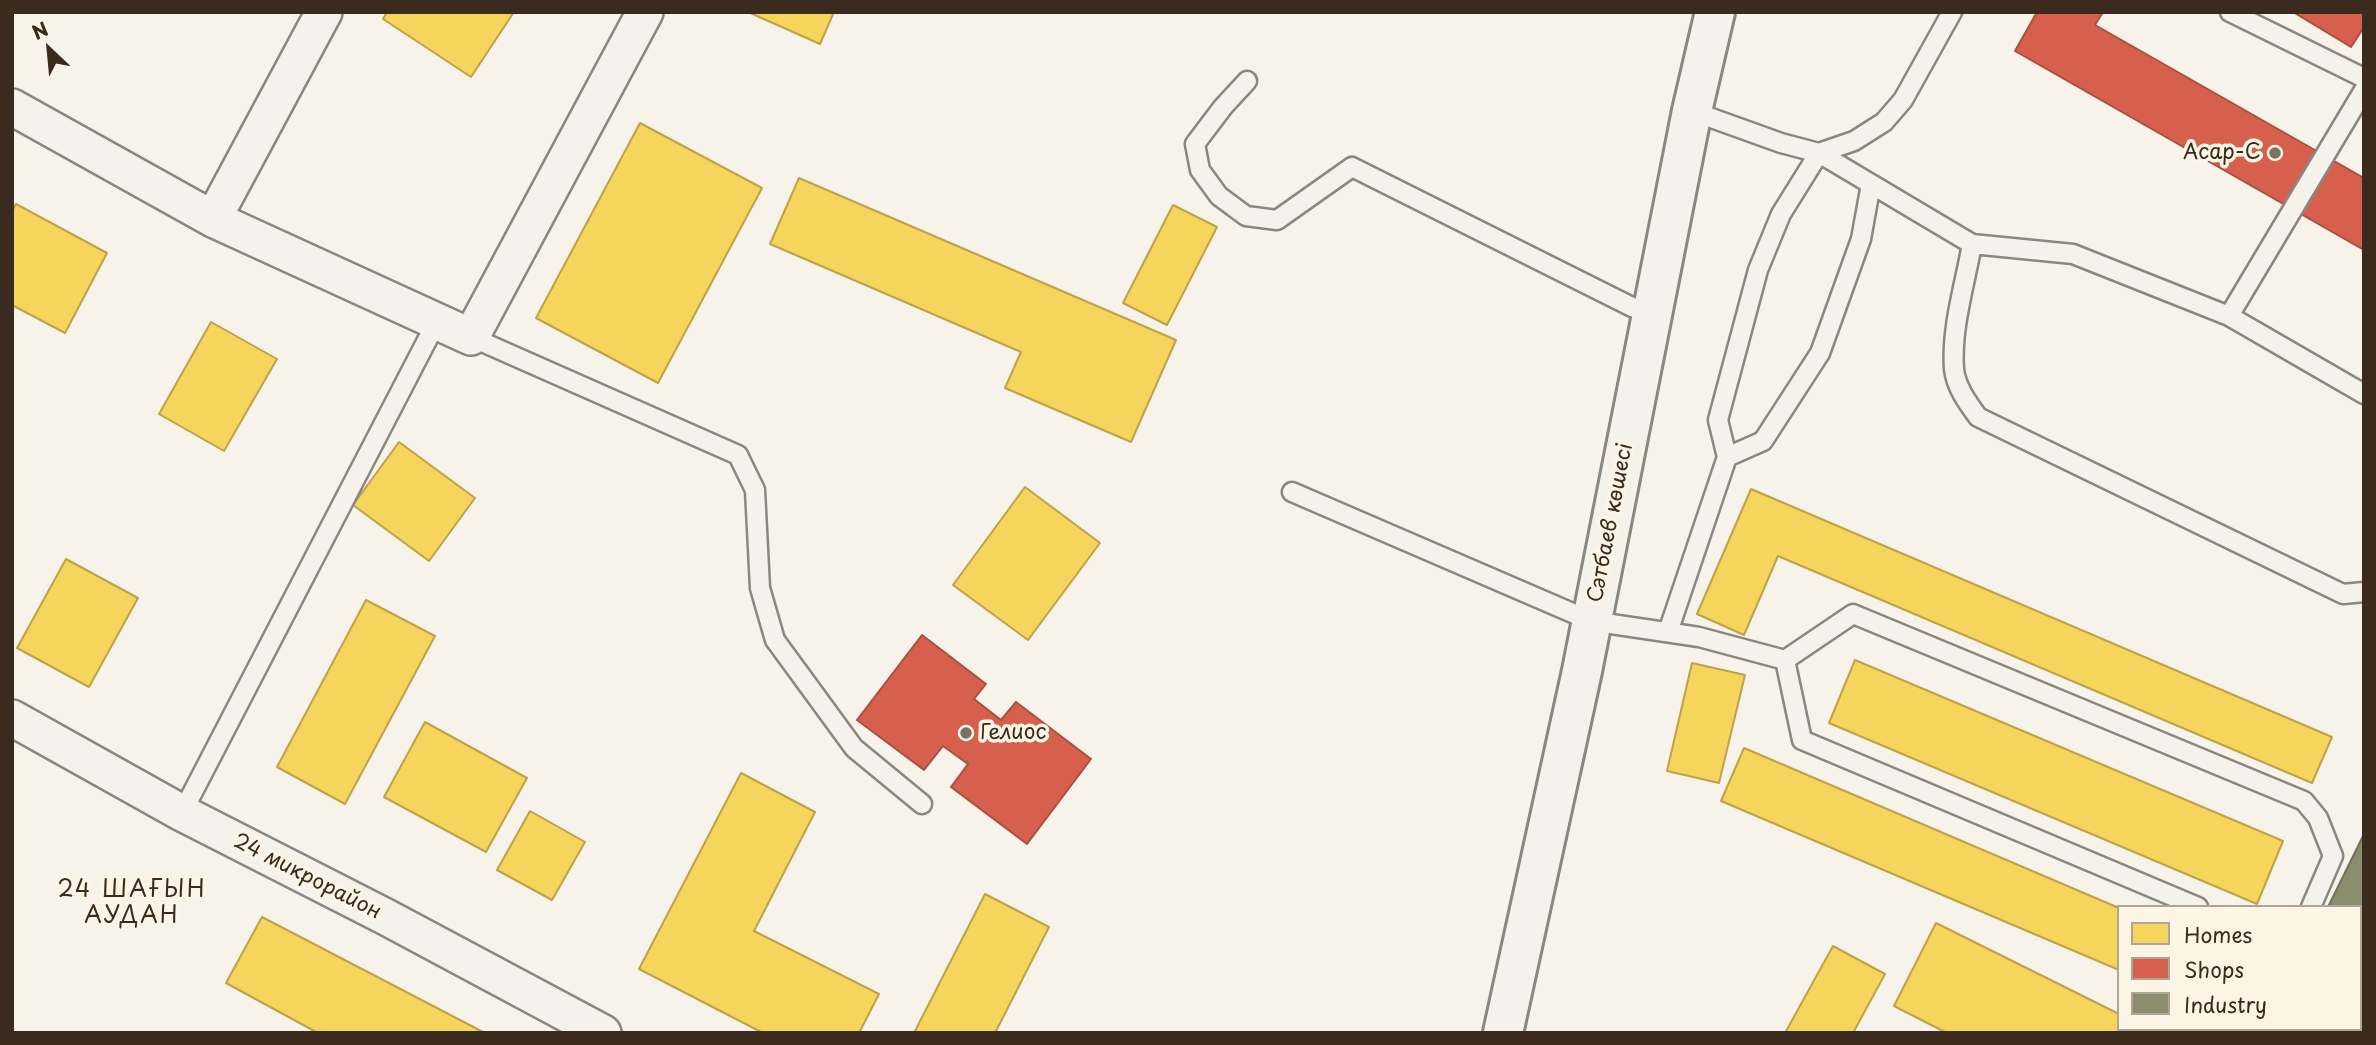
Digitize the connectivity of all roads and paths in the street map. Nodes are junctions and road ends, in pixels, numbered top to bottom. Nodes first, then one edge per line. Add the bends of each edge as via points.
1 (324, 12) edge
2 (645, 12) edge
3 (1715, 12) edge
4 (1952, 12) edge
5 (2238, 14) edge
6 (2364, 78) edge
7 (1247, 81) dead end
8 (2364, 90) edge
9 (1692, 111) junction
10 (16, 117) edge
11 (1819, 153) junction
12 (1871, 184) junction
13 (213, 219) junction
14 (1972, 244) junction
15 (1653, 313) junction
16 (2229, 316) junction
17 (437, 321) junction
18 (471, 337) junction
19 (2364, 394) edge
20 (1727, 457) junction
21 (1292, 492) dead end
22 (2364, 592) edge
23 (1591, 621) junction
24 (1668, 632) junction
25 (1785, 660) junction
26 (12, 718) edge
27 (922, 804) dead end
28 (182, 813) junction
29 (2193, 905) edge
30 (2312, 905) edge
31 (603, 1033) edge
32 (1503, 1033) edge

1 - 13 street
2 - 18 street
3 - 9 main road, Сәтбаев көшесі
4 - 11 lane via 1903,100 1884,122 1854,141
5 - 6 lane
7 - 15 lane via 1195,144 1200,170 1219,196 1246,216 1277,220 1352,167 1620,301
8 - 16 lane
9 - 11 lane
9 - 15 main road, Сәтбаев көшесі
10 - 13 street
11 - 12 lane
11 - 20 lane via 1781,214 1758,270 1718,420
12 - 14 lane
12 - 20 lane via 1861,239 1820,353 1763,442
13 - 17 street
14 - 16 lane via 2073,254
14 - 22 lane via 1956,327 1954,370 1963,396 1978,417 2343,594
15 - 23 main road, Сәтбаев көшесі
16 - 19 lane
17 - 18 street
17 - 28 lane
18 - 27 lane via 738,455 755,490 760,587 775,640 854,748
20 - 24 lane
21 - 23 lane
23 - 24 lane
23 - 32 main road, Сәтбаев көшесі
24 - 25 lane
25 - 29 lane via 1802,740
25 - 30 lane via 1853,614 2304,801 2318,818 2333,856
26 - 28 street, 24 микрорайон
28 - 31 street, 24 микрорайон

